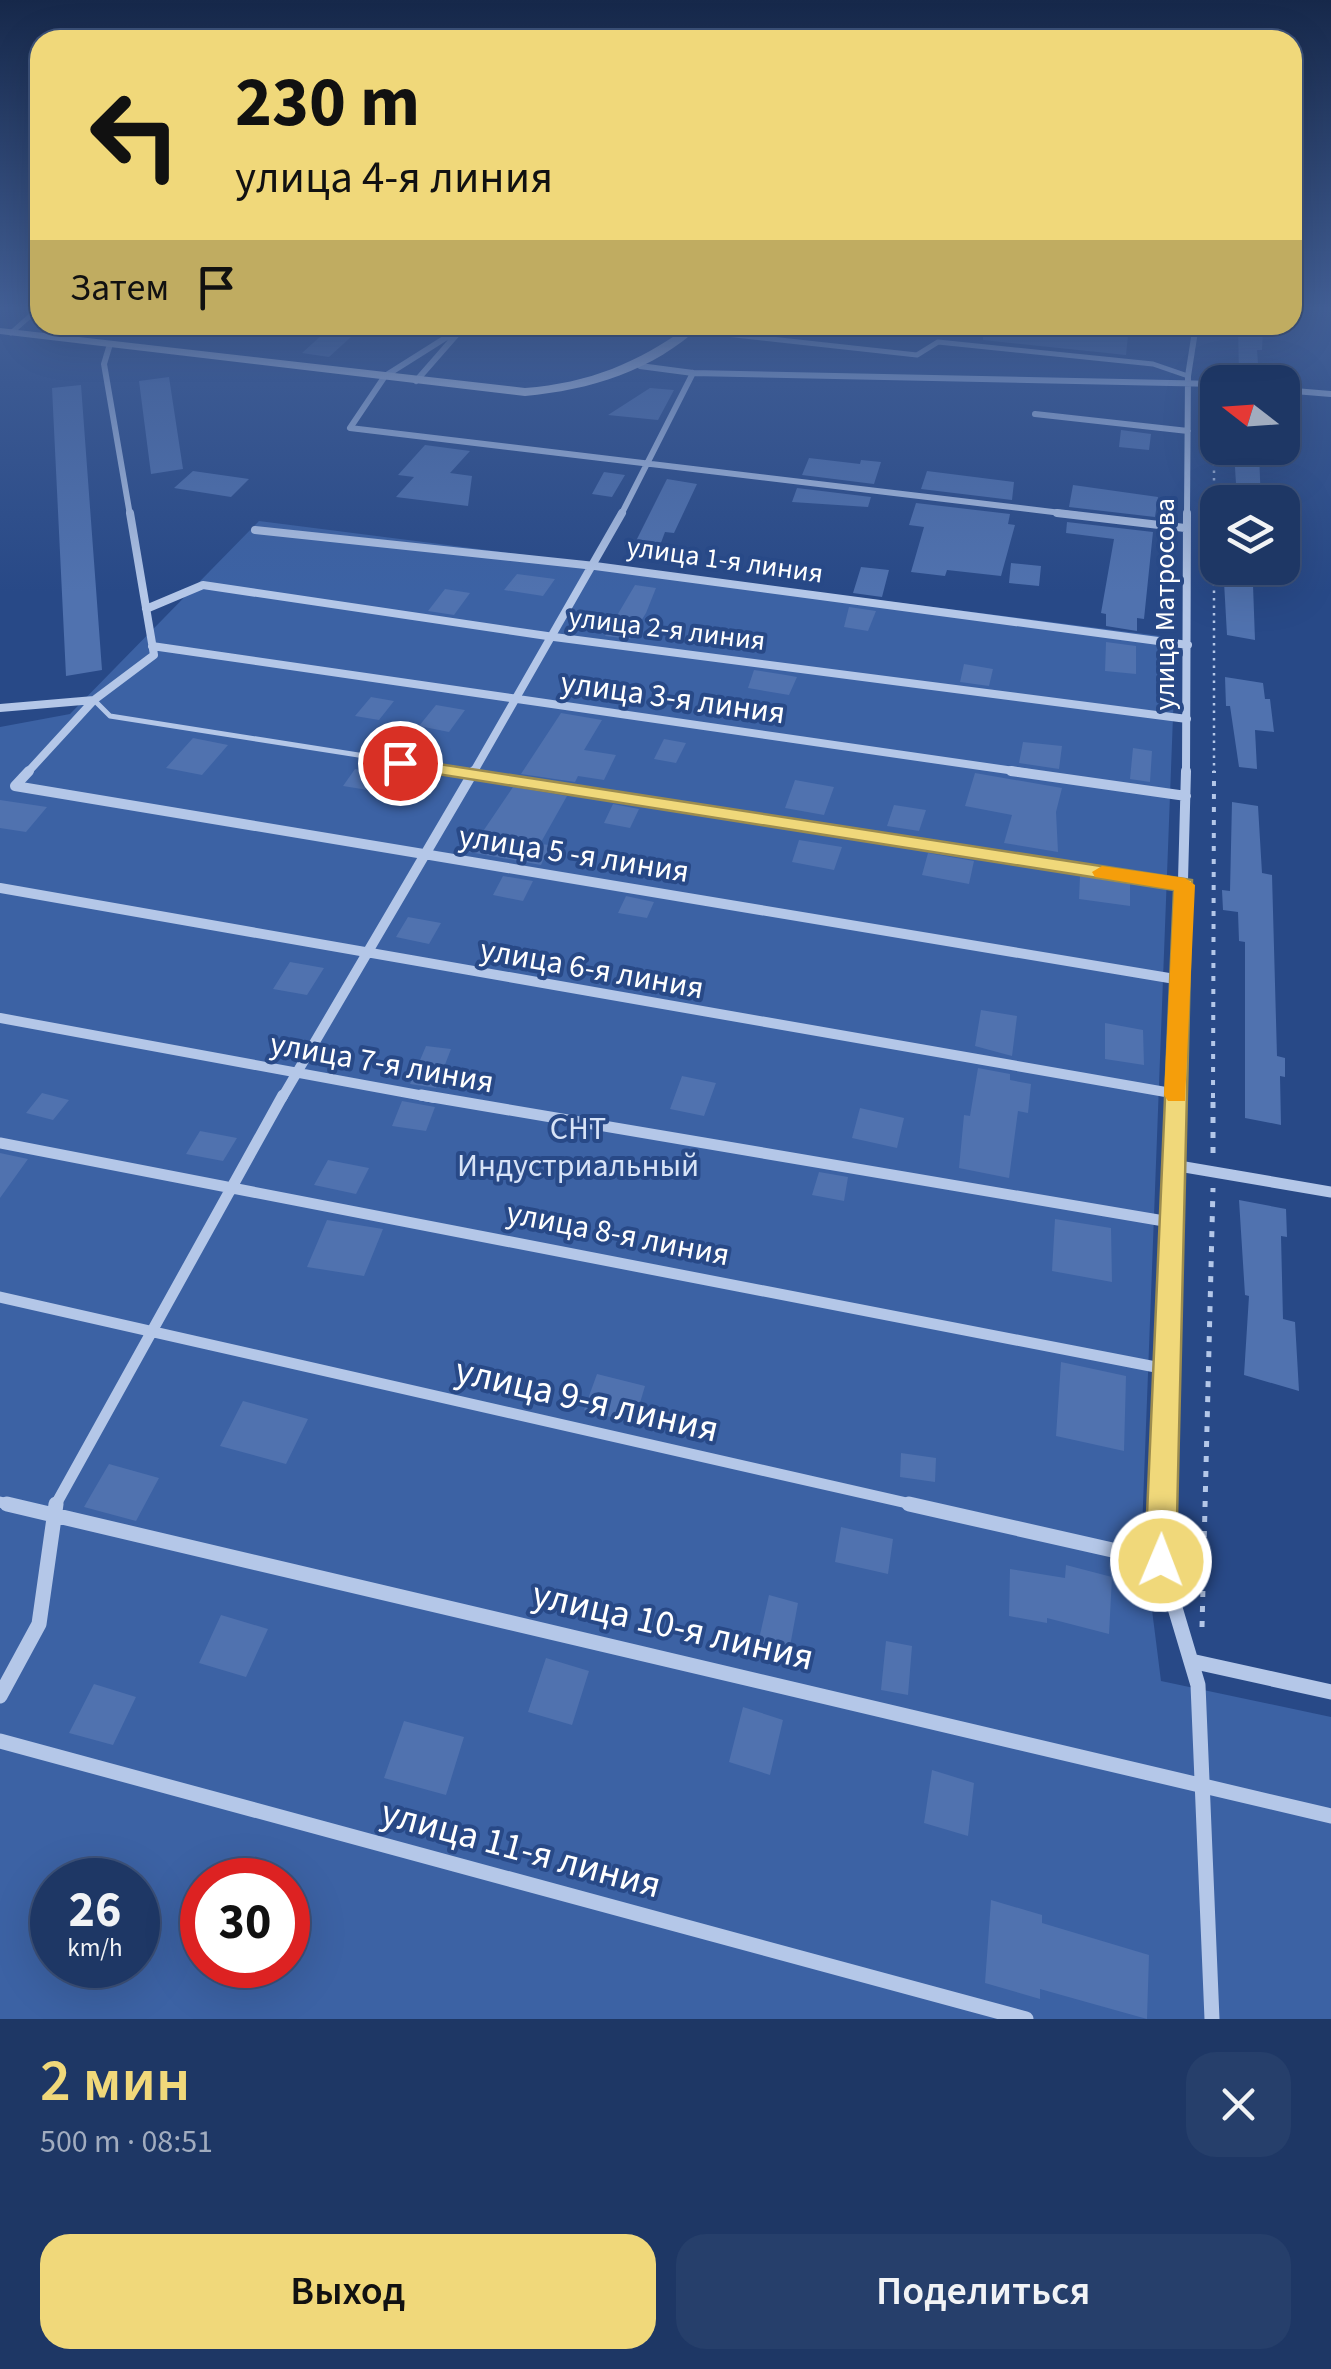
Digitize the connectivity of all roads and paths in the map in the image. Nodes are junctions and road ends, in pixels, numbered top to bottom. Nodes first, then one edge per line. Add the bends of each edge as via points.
1 (111, 403) edge
2 (367, 403) edge
3 (678, 403) edge
4 (1189, 403) edge
5 (1035, 414) dead end
6 (1188, 431) junction
7 (649, 462) junction
8 (1216, 465) edge
9 (1185, 528) junction
10 (255, 530) dead end
11 (595, 566) junction
12 (146, 608) junction
13 (554, 638) junction
14 (1188, 644) junction
15 (153, 651) junction
16 (94, 700) junction
17 (518, 701) junction
18 (0, 708) edge
19 (1187, 719) junction
20 (472, 775) junction
21 (1186, 796) junction
22 (426, 855) junction
23 (1185, 885) junction
24 (0, 888) edge
25 (368, 956) junction
26 (1181, 980) junction
27 (0, 1018) edge
28 (295, 1074) junction
29 (1176, 1094) junction
30 (0, 1144) edge
31 (1213, 1154) dead end
32 (1173, 1164) junction
33 (1213, 1173) dead end
34 (234, 1187) junction
35 (1331, 1192) edge
36 (1170, 1222) junction
37 (0, 1298) edge
38 (150, 1331) junction
39 (1166, 1370) junction
40 (0, 1502) edge
41 (54, 1512) junction
42 (1161, 1561) junction
43 (1190, 1660) junction
44 (1331, 1692) edge
45 (0, 1696) edge
46 (0, 1741) edge
47 (1202, 1785) junction
48 (1331, 1816) edge
49 (1026, 2019) edge
50 (1212, 2019) edge

1 - 12 street
2 - 7 street via 350,428
3 - 7 street
4 - 6 street, улица Матросова
5 - 6 street
6 - 9 street, улица Матросова
7 - 9 street
7 - 11 street
8 - 31 path
9 - 14 street, улица Матросова
10 - 11 street, улица 1-я линия
11 - 13 street
11 - 14 street, улица 1-я линия
12 - 13 street, улица 2-я линия via 204,585
12 - 15 street
13 - 17 street
13 - 19 street, улица 2-я линия
14 - 19 street, улица Матросова
15 - 16 street
15 - 17 street, улица 3-я линия
16 - 18 street
16 - 20 lane via 110,716
16 - 22 street, улица 5 -я линия via 15,786
17 - 20 street
17 - 21 street, улица 3-я линия
19 - 21 street, улица Матросова
20 - 22 street
20 - 23 lane
21 - 23 street, улица Матросова
22 - 25 street
22 - 26 street, улица 5 -я линия
23 - 26 street, улица Матросова
24 - 25 street, улица 6-я линия
25 - 28 street
25 - 29 street, улица 6-я линия
26 - 29 street, улица Матросова
27 - 28 street, улица 7-я линия
28 - 34 street
28 - 36 street, улица 7-я линия
29 - 32 street, улица Матросова
30 - 34 street, улица 8-я линия
32 - 35 street
32 - 36 street, улица Матросова
33 - 43 path via 1206,1618
34 - 38 street
34 - 39 street, улица 8-я линия
36 - 39 street, улица Матросова
37 - 38 street, улица 9-я линия
38 - 41 street
38 - 42 street, улица 9-я линия
39 - 42 street, улица Матросова
40 - 41 street, улица 10-я линия
41 - 45 street via 39,1624
41 - 47 street, улица 10-я линия
42 - 43 street, улица Матросова
43 - 44 street
43 - 47 street, улица Матросова via 1198,1684
46 - 49 street, улица 11-я линия
47 - 48 street, улица 10-я линия
47 - 50 street, улица Матросова

